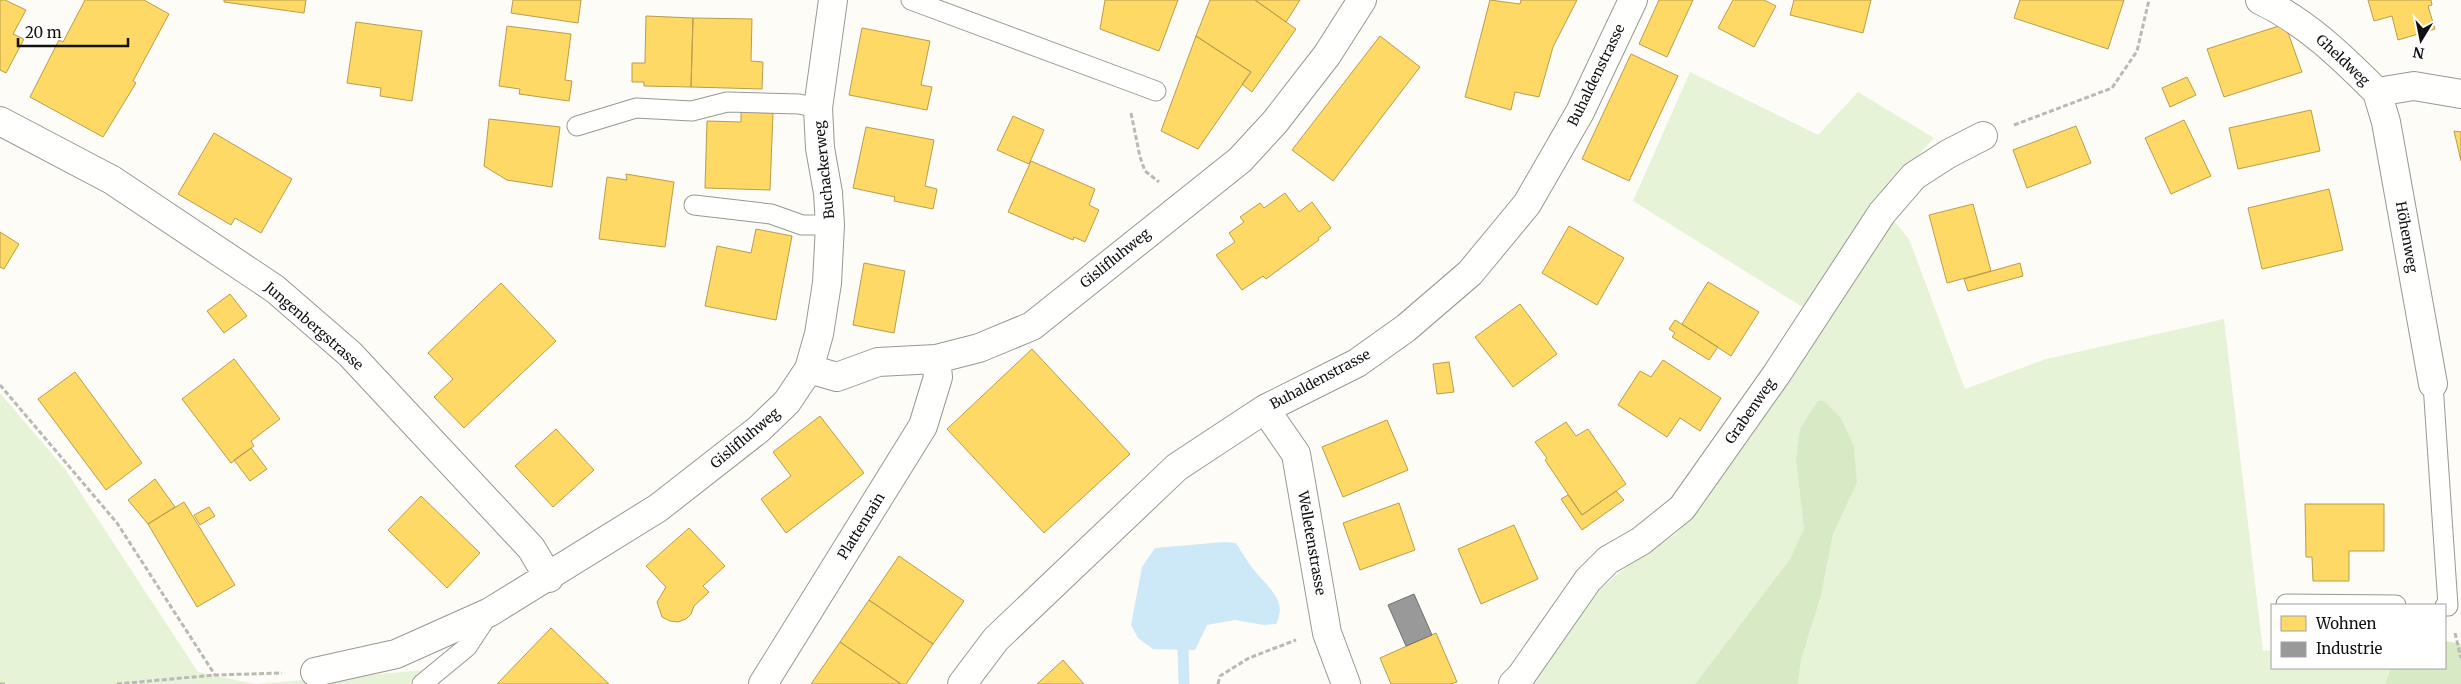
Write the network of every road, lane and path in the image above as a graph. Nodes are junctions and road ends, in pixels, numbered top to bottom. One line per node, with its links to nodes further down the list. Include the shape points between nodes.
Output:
1 (833, 0): 11 (street, Buchackerweg)
2 (911, 0): 7 (lane)
3 (1362, 0): 18 (street, Gislifluhweg, via 1327,55 1276,122 1240,160 1032,326 979,348)
4 (1633, 0): 22 (street, Buhaldenstrasse, via 1580,112 1527,204 1470,273 1406,328 1358,363)
5 (2149, 0): 14 (path, via 2136,51 2112,88)
6 (2260, 0): 9 (street, Gheldweg, via 2305,26)
7 (1127, 79): 8 (lane); 15 (path, via 1123,90 1130,106 1145,172)
8 (1156, 91)
9 (2377, 92): 10 (street, Gheldweg, via 2414,86); 21 (street, Höhenweg, via 2386,122)
10 (2461, 94)
11 (818, 108): 13 (lane, via 799,104 727,102 692,111 636,108); 17 (street, Buchackerweg)
12 (0, 120): 23 (street, Jungenbergstrasse, via 112,180 275,289 350,354 531,548)
13 (577, 126)
14 (1983, 136): 37 (street, Grabenweg, via 1914,176 1882,213 1776,375 1682,508 1641,541 1608,560 1588,580 1521,676)
15 (1163, 185)
16 (694, 205): 17 (lane, via 771,214 802,225)
17 (830, 225): 19 (street, Buchackerweg, via 819,334)
18 (936, 360): 19 (street, Gislifluhweg, via 878,362 837,377); 34 (street, Plattenrain, via 938,377 923,426)
19 (809, 369): 23 (street, Gislifluhweg, via 787,402 759,429 658,508)
20 (0, 384): 28 (path, via 117,523)
21 (2433, 384): 24 (lane)
22 (1265, 409): 26 (street, Welletenstrasse, via 1296,454); 29 (street, Buhaldenstrasse, via 1177,467 996,639)
23 (549, 578): 25 (street, Gislifluhweg)
24 (2446, 606)
25 (490, 612): 27 (street, Gislifluhweg, via 396,654); 33 (lane, via 468,648)
26 (1327, 634): 35 (path, via 1295,640 1249,658 1220,676); 36 (street, Welletenstrasse)
27 (315, 672): 28 (path)
28 (215, 675): 32 (path)
29 (973, 680)
30 (0, 684): 31 (path)
31 (7, 684)
32 (117, 684)
33 (422, 684)
34 (763, 684)
35 (1218, 684)
36 (1346, 684)
37 (1512, 684)

